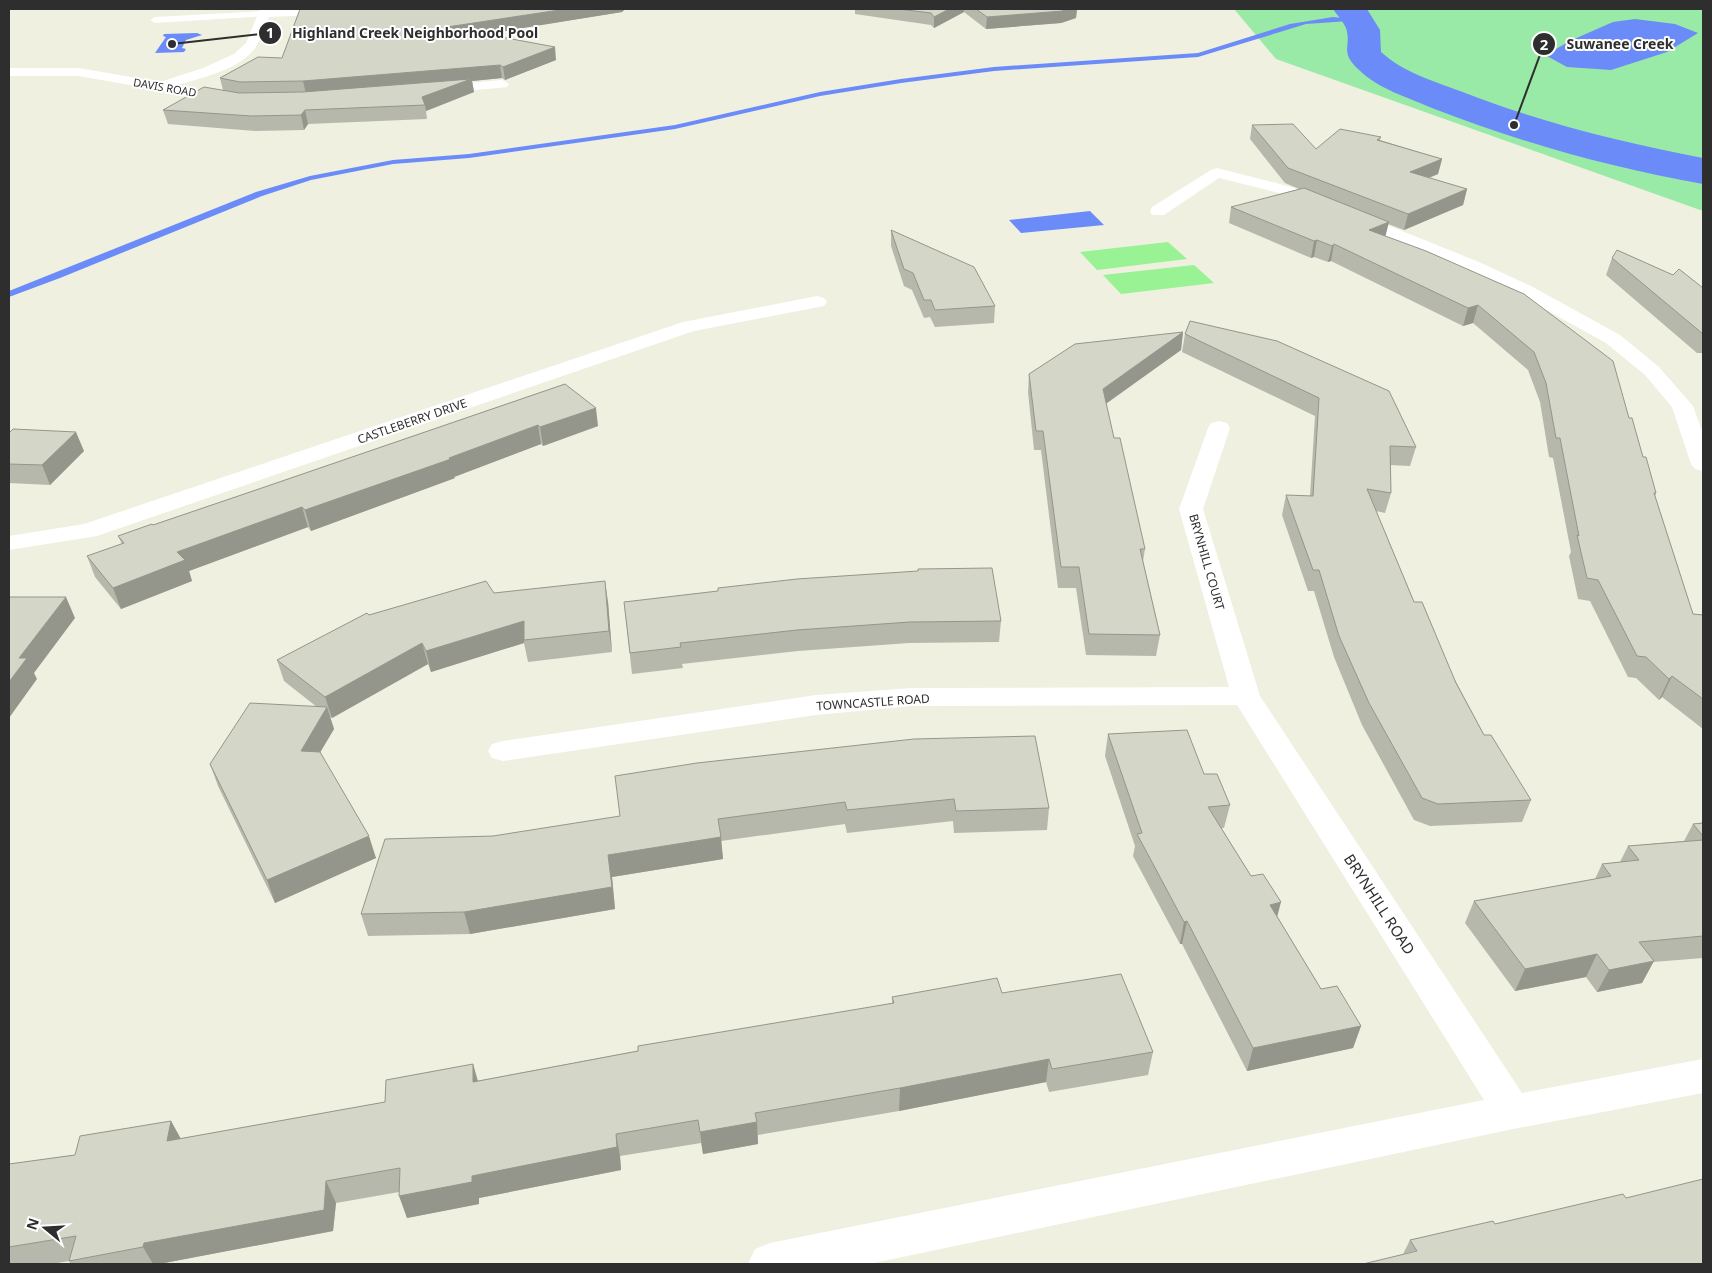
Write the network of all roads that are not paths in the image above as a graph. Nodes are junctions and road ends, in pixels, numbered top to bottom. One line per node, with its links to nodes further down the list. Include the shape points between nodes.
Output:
1 (363, 9): 2 (street)
2 (265, 11): 3 (lane); 6 (street, via 247,50 228,62)
3 (155, 20)
4 (9, 72): 6 (street, DAVIS ROAD, via 79,72)
5 (502, 84): 7 (street)
6 (161, 87): 8 (street, DAVIS ROAD)
7 (424, 91)
8 (243, 101)
9 (1158, 211): 12 (street, via 1217,173 1288,191 1473,266 1613,339 1652,371 1682,406)
10 (817, 302): 13 (street, CASTLEBERRY DRIVE, via 690,326 88,531)
11 (1219, 428): 14 (street, BRYNHILL COURT, via 1191,509)
12 (1703, 464)
13 (9, 543)
14 (1246, 696): 15 (street, TOWNCASTLE ROAD, via 912,697 816,705); 17 (street, BRYNHILL ROAD)
15 (503, 751)
16 (1703, 1076): 17 (street)
17 (1513, 1112): 18 (street)
18 (770, 1264)

